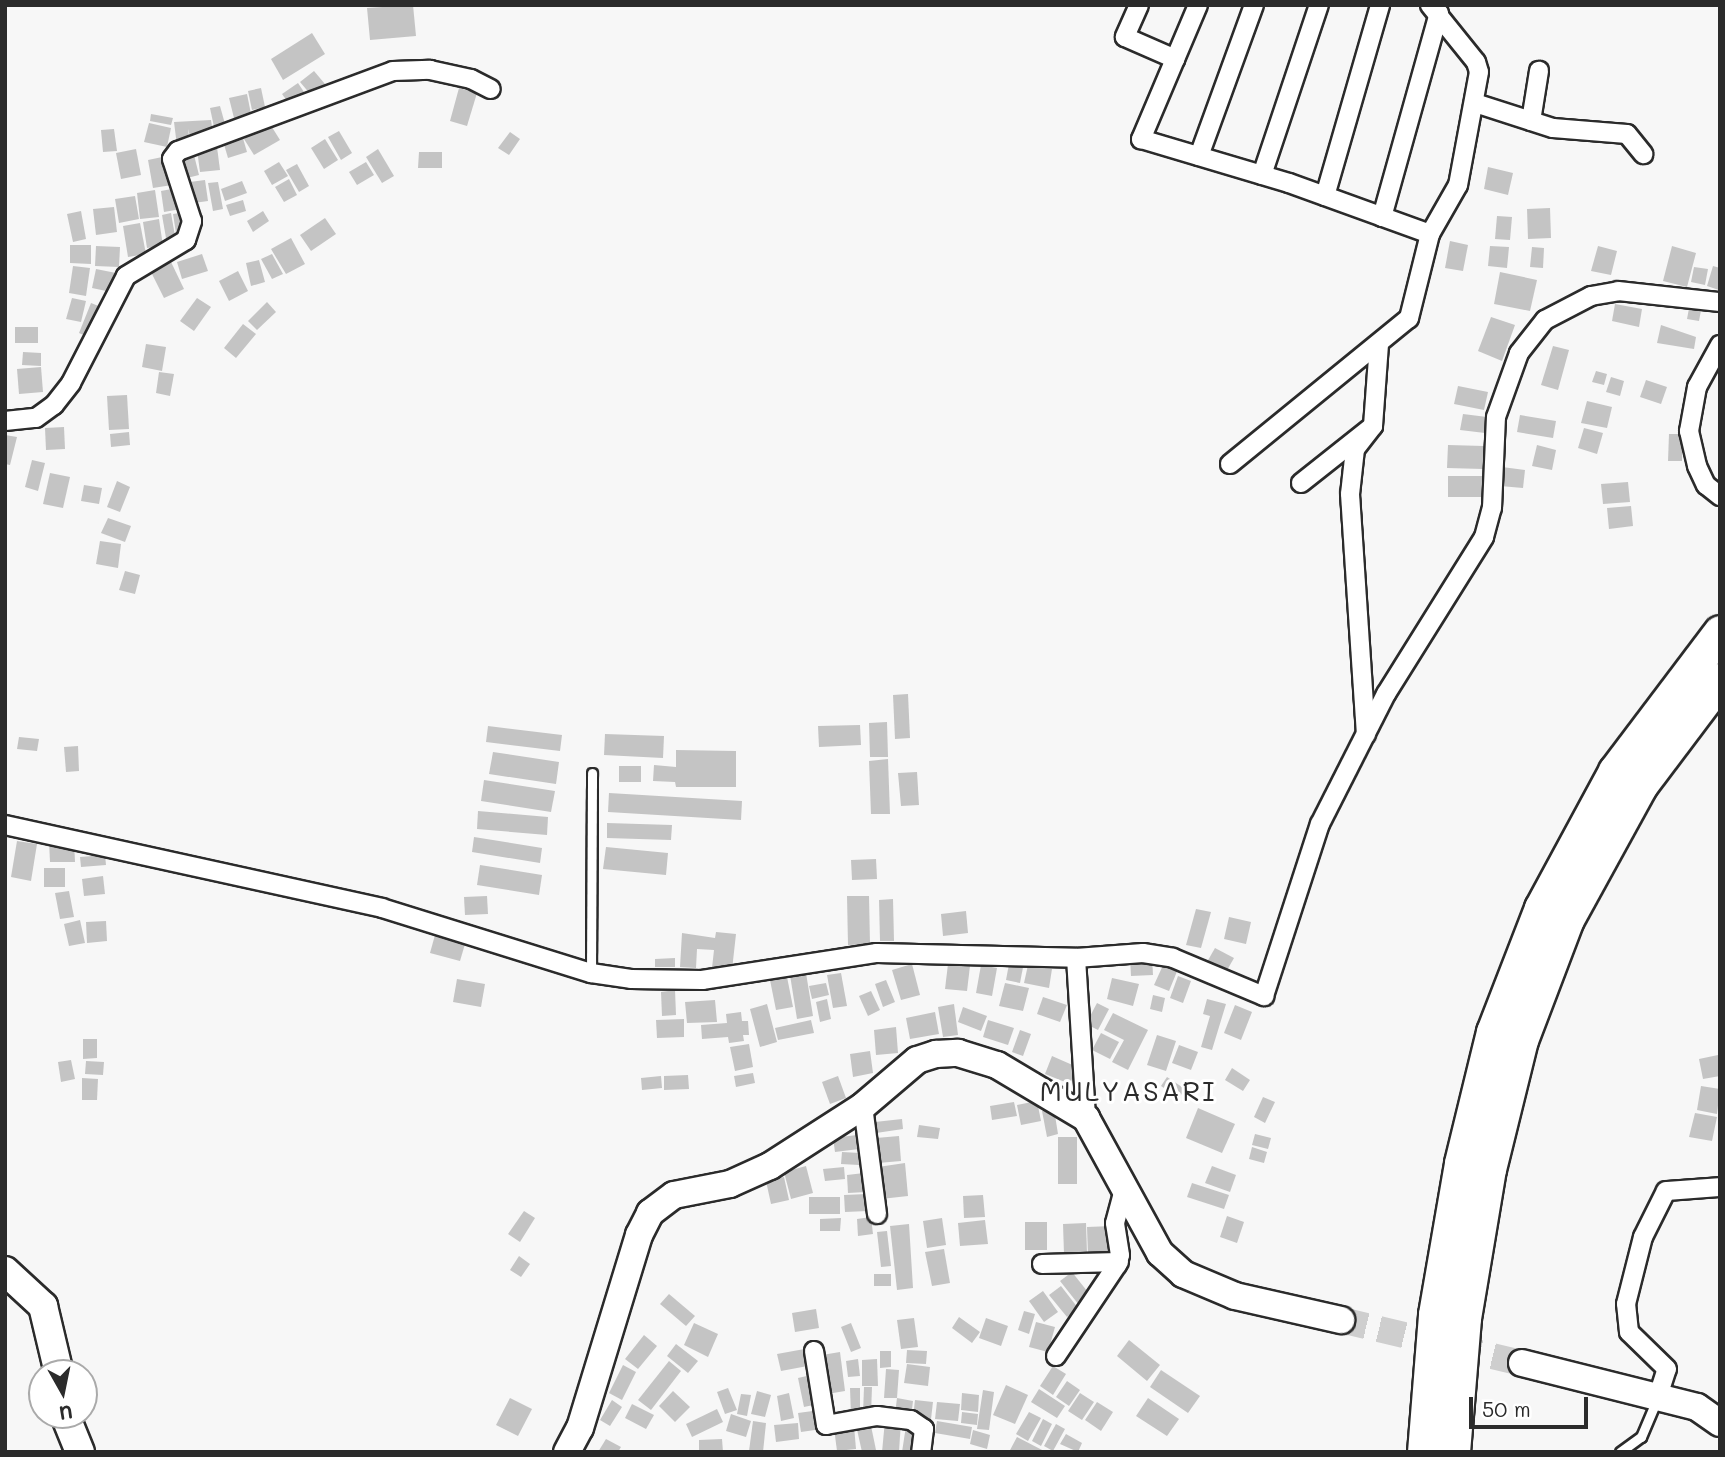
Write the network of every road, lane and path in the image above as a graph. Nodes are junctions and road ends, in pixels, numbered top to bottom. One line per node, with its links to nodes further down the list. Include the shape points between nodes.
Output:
1 (1139, 5): 7 (street, via 1125,37)
2 (1198, 5): 7 (street)
3 (1254, 5): 13 (street)
4 (1319, 5): 14 (street)
5 (1380, 5): 15 (street)
6 (1434, 9): 10 (street, via 1476,62); 16 (street)
7 (1175, 59): 13 (street, via 1141,139)
8 (1539, 71): 11 (street)
9 (491, 89): 21 (street, via 471,79 430,70 393,71 178,150 172,159 192,220 187,240 127,276 71,383 54,405 36,418)
10 (1475, 103): 11 (street); 17 (street, via 1458,186)
11 (1531, 121): 12 (street, via 1553,128 1628,134)
12 (1643, 154)
13 (1199, 156): 14 (street)
14 (1262, 175): 15 (street)
15 (1325, 196): 16 (street)
16 (1382, 217): 17 (street)
17 (1430, 234): 19 (street, via 1409,318)
18 (1720, 302): 28 (street, via 1681,294 1605,293 1573,303 1545,320 1531,336 1506,378 1496,417 1492,508 1484,537)
19 (1379, 345): 22 (street); 23 (street)
20 (1720, 345): 25 (street, via 1696,387 1689,431 1706,485)
21 (5, 421)
22 (1373, 426): 24 (street); 28 (street, via 1355,449 1350,494)
23 (1230, 464)
24 (1301, 483)
25 (1720, 496)
26 (1720, 632): 52 (highway, via 1615,771 1541,908 1493,1032 1461,1163 1435,1314)
27 (1720, 680): 53 (highway, via 1640,786 1567,919 1521,1040 1489,1169 1464,1318)
28 (1366, 734): 31 (street, via 1320,824 1264,996 1173,958 1128,953)
29 (592, 773): 32 (lane)
30 (5, 825): 32 (street, via 382,908)
31 (1076, 958): 32 (street, via 877,953 693,981); 34 (street)
32 (591, 973)
33 (863, 1106): 34 (main road, via 917,1059 958,1053 998,1065); 37 (street); 50 (main road, via 747,1178 674,1195 650,1213 639,1235 580,1428)
34 (1086, 1118): 36 (main road)
35 (1720, 1187): 46 (street, via 1666,1191 1643,1237 1626,1304 1629,1332 1667,1369)
36 (1124, 1189): 38 (street, via 1114,1227); 41 (main road, via 1160,1253 1184,1274 1235,1296)
37 (877, 1214)
38 (1119, 1262): 39 (street); 43 (street)
39 (1042, 1264)
40 (5, 1271): 44 (main road, via 43,1306)
41 (1341, 1320)
42 (814, 1351): 51 (street, via 826,1424 877,1416 911,1420 924,1429)
43 (1056, 1356)
44 (56, 1359)
45 (1522, 1363): 46 (main road)
46 (1658, 1396): 47 (main road, via 1697,1407); 54 (lane, via 1641,1437)
47 (1720, 1423)
48 (71, 1429): 49 (main road)
49 (80, 1452)
50 (567, 1452)
51 (921, 1452)
52 (1424, 1452)
53 (1453, 1452)
54 (1620, 1452)

